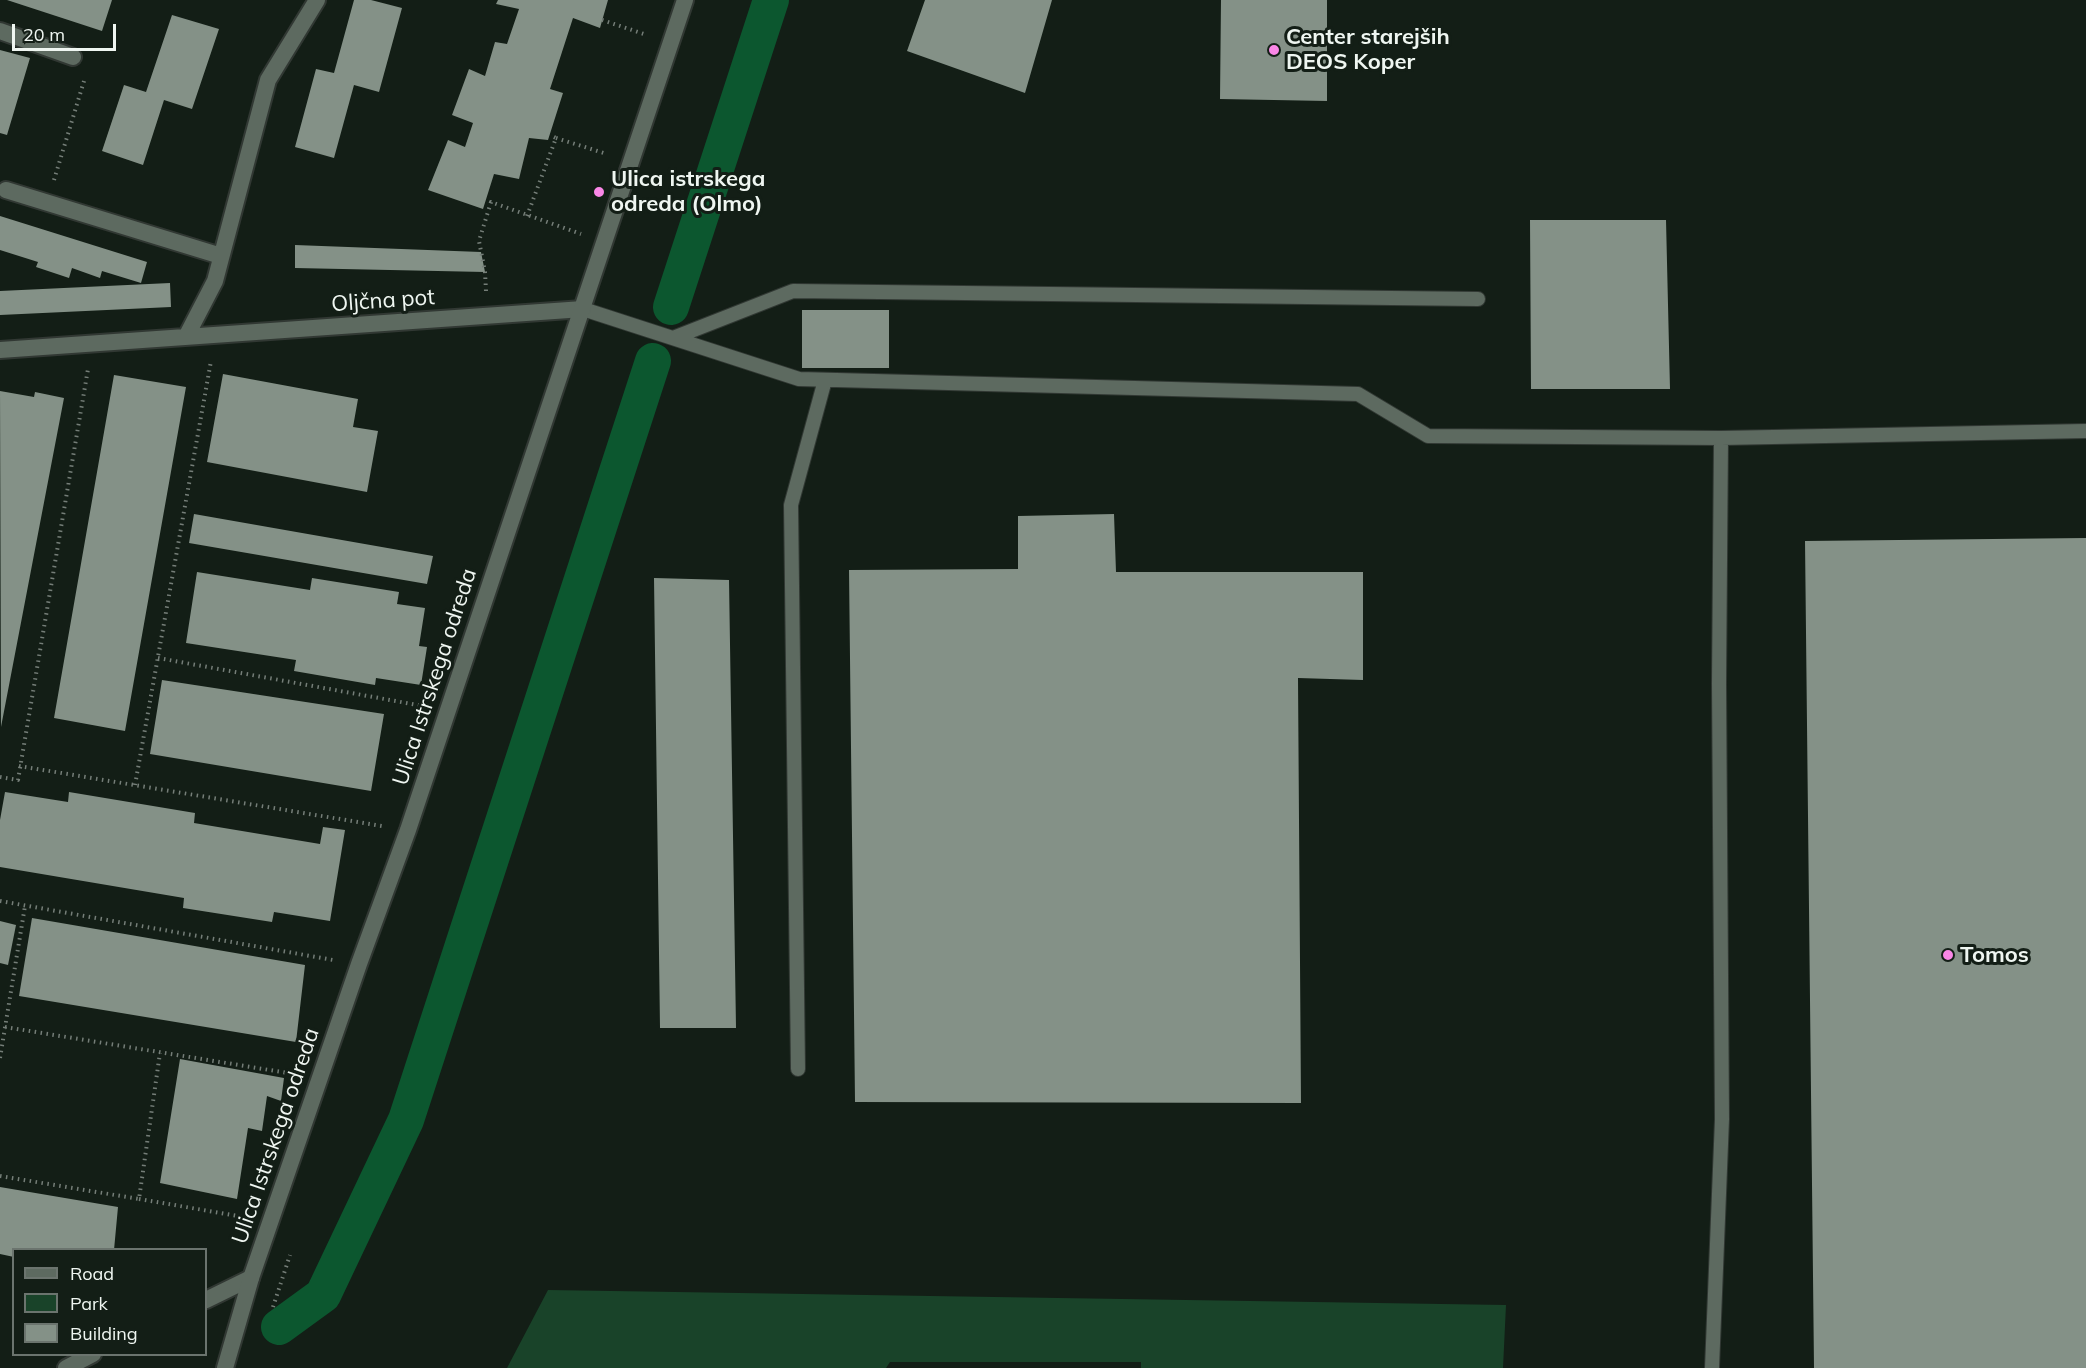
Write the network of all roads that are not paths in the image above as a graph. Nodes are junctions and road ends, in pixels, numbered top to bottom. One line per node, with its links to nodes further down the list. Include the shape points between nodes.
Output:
1 (685, 0): 8 (street, Ulica Istrskega odreda)
2 (317, 1): 6 (street, via 268,80)
3 (0, 31): 4 (street)
4 (73, 57)
5 (6, 190): 6 (street)
6 (221, 256): 9 (street, via 215,281)
7 (1478, 299): 10 (lane, via 793,291)
8 (583, 309): 9 (street, Oljčna pot); 10 (lane); 16 (street, Ulica Istrskega odreda, via 408,830)
9 (186, 337): 11 (street, Oljčna pot)
10 (674, 338): 12 (lane, via 799,379)
11 (0, 350)
12 (825, 380): 14 (lane, via 1358,394 1428,436); 15 (lane, via 791,506)
13 (2086, 431): 14 (lane)
14 (1721, 438): 21 (lane, via 1722,1119)
15 (798, 1069)
16 (251, 1278): 17 (street); 20 (street, Ulica Istrskega odreda)
17 (207, 1300)
18 (89, 1356): 19 (street)
19 (66, 1368)
20 (225, 1368)
21 (1712, 1368)

